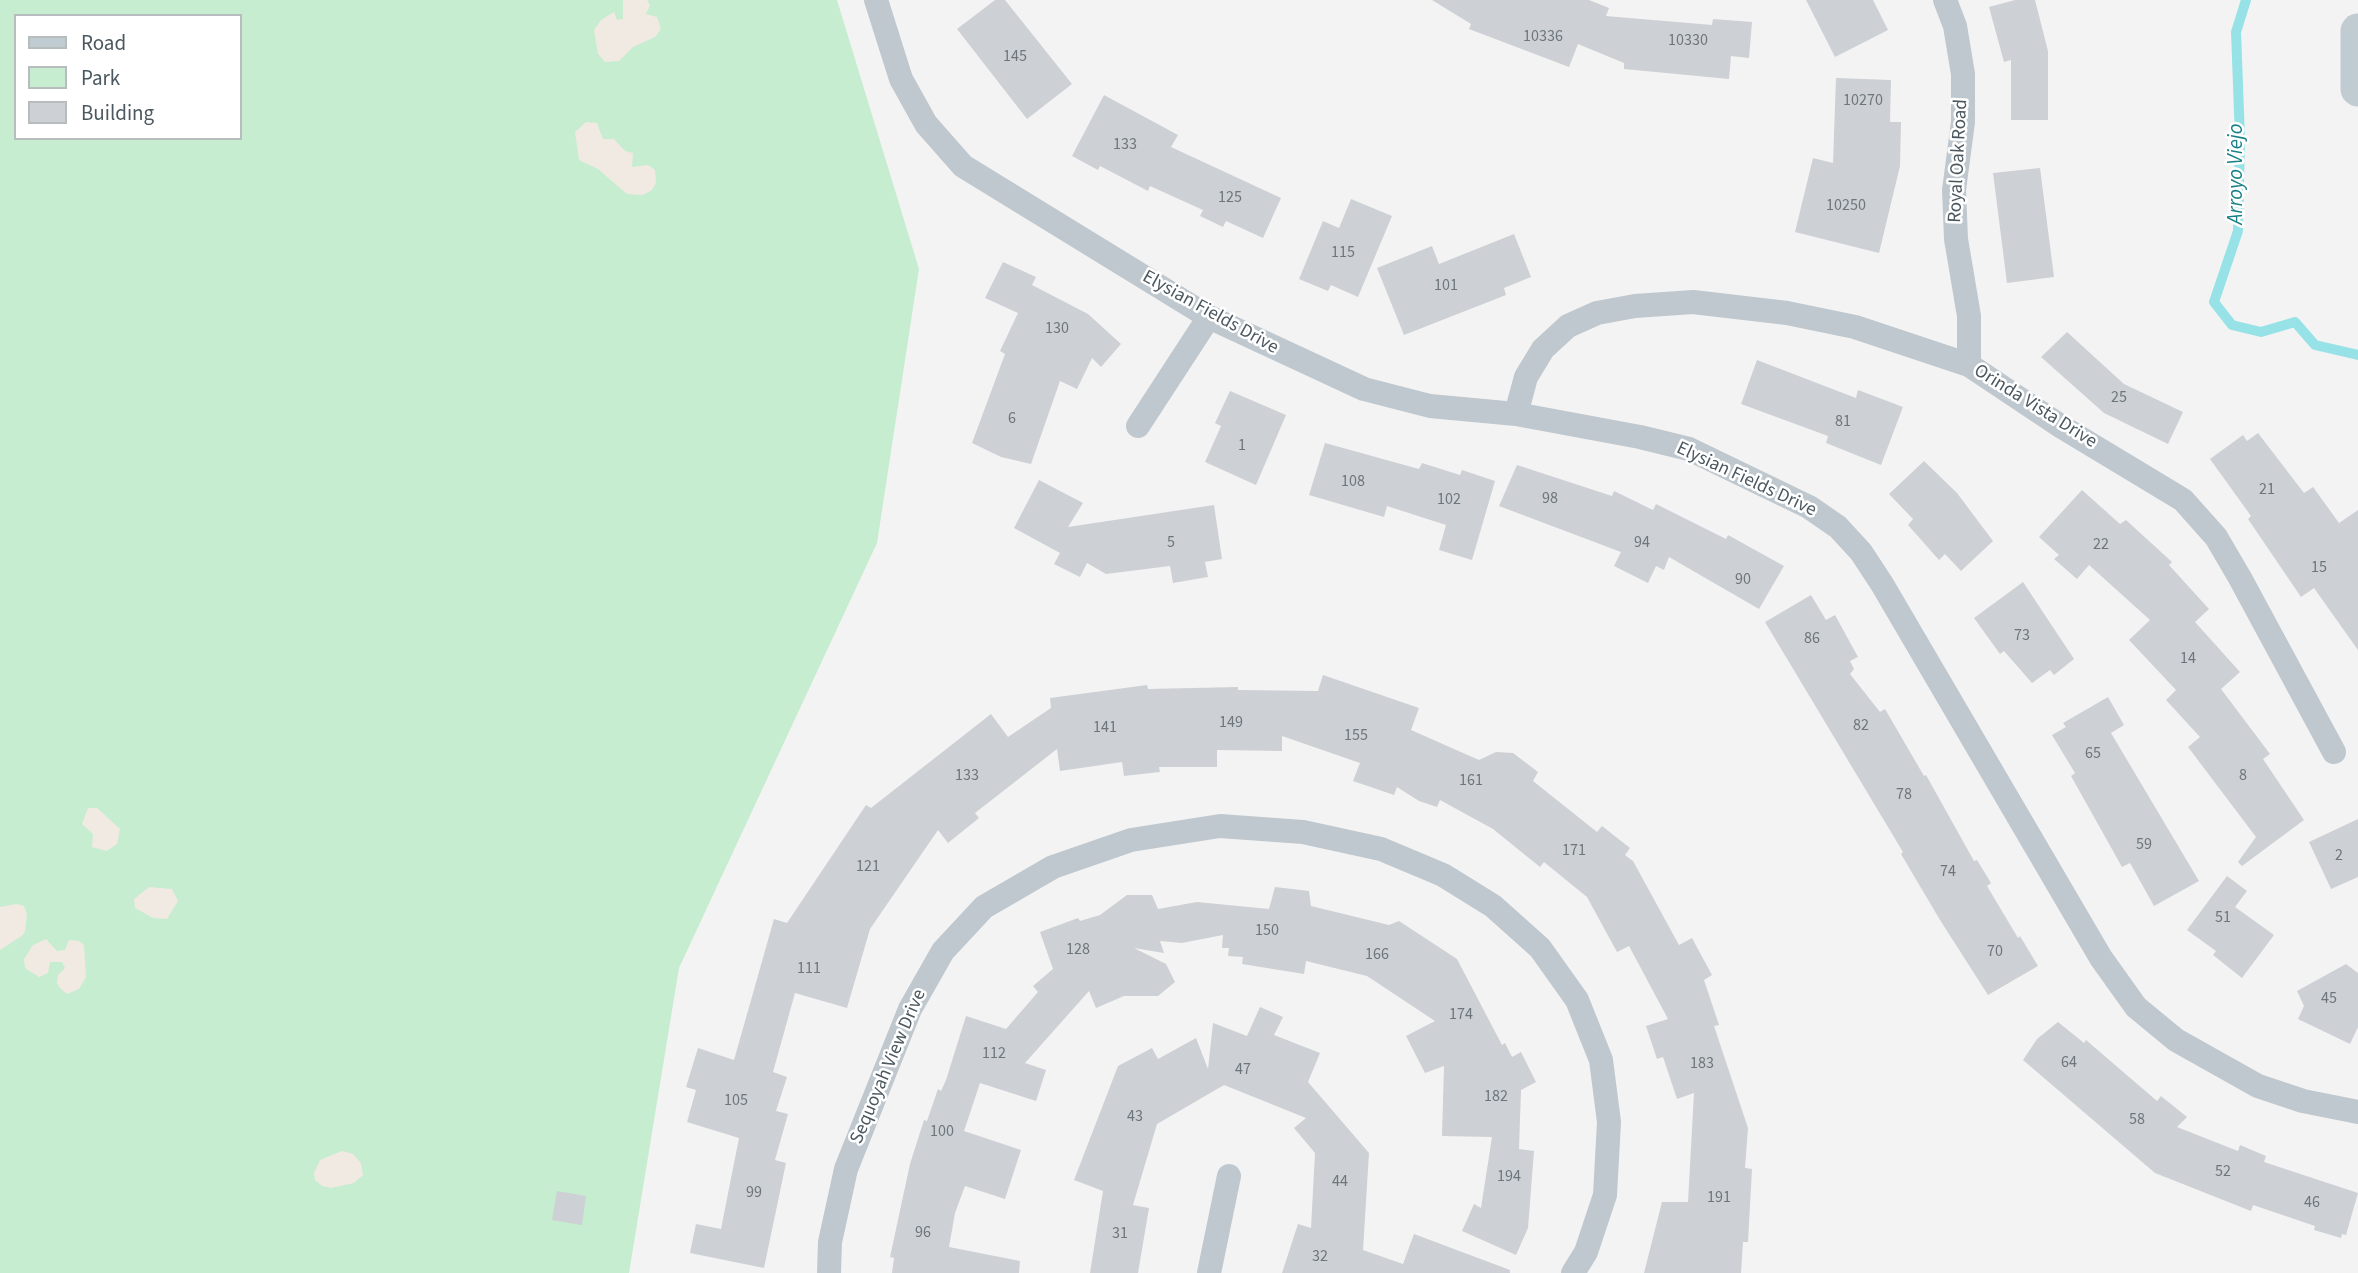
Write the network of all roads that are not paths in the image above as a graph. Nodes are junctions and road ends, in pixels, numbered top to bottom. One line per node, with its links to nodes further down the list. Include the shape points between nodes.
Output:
1 (876, 0): 5 (street, Elysian Fields Drive, via 901,79 926,124 963,166)
2 (1945, 0): 6 (street, Royal Oak Road, via 1955,26 1963,74 1963,122 1954,190 1956,239 1969,316)
3 (2358, 31): 4 (main road)
4 (2358, 89)
5 (1209, 317): 7 (street, Elysian Fields Drive, via 1364,389 1430,407); 8 (street)
6 (1969, 365): 7 (street, Orinda Vista Drive, via 1855,327 1787,313 1693,302 1635,306 1597,313 1568,326 1543,349 1526,377); 9 (street, Orinda Vista Drive, via 2183,500 2228,557)
7 (1516, 414): 10 (street, Elysian Fields Drive, via 1689,449 1809,507 1838,527 1882,584 2101,957 2136,1007 2176,1040 2258,1086)
8 (1138, 426)
9 (2334, 752)
10 (2358, 1112)
11 (1229, 1176): 13 (street)
12 (829, 1273): 14 (street, Sequoyah View Drive, via 830,1242 846,1169 910,1009 943,951 984,907 1053,867 1131,839 1220,827 1303,832 1381,849 1443,875 1483,900 1540,948 1577,1000 1601,1060 1609,1122 1605,1195 1586,1252)
13 (1209, 1273)
14 (1573, 1273)

